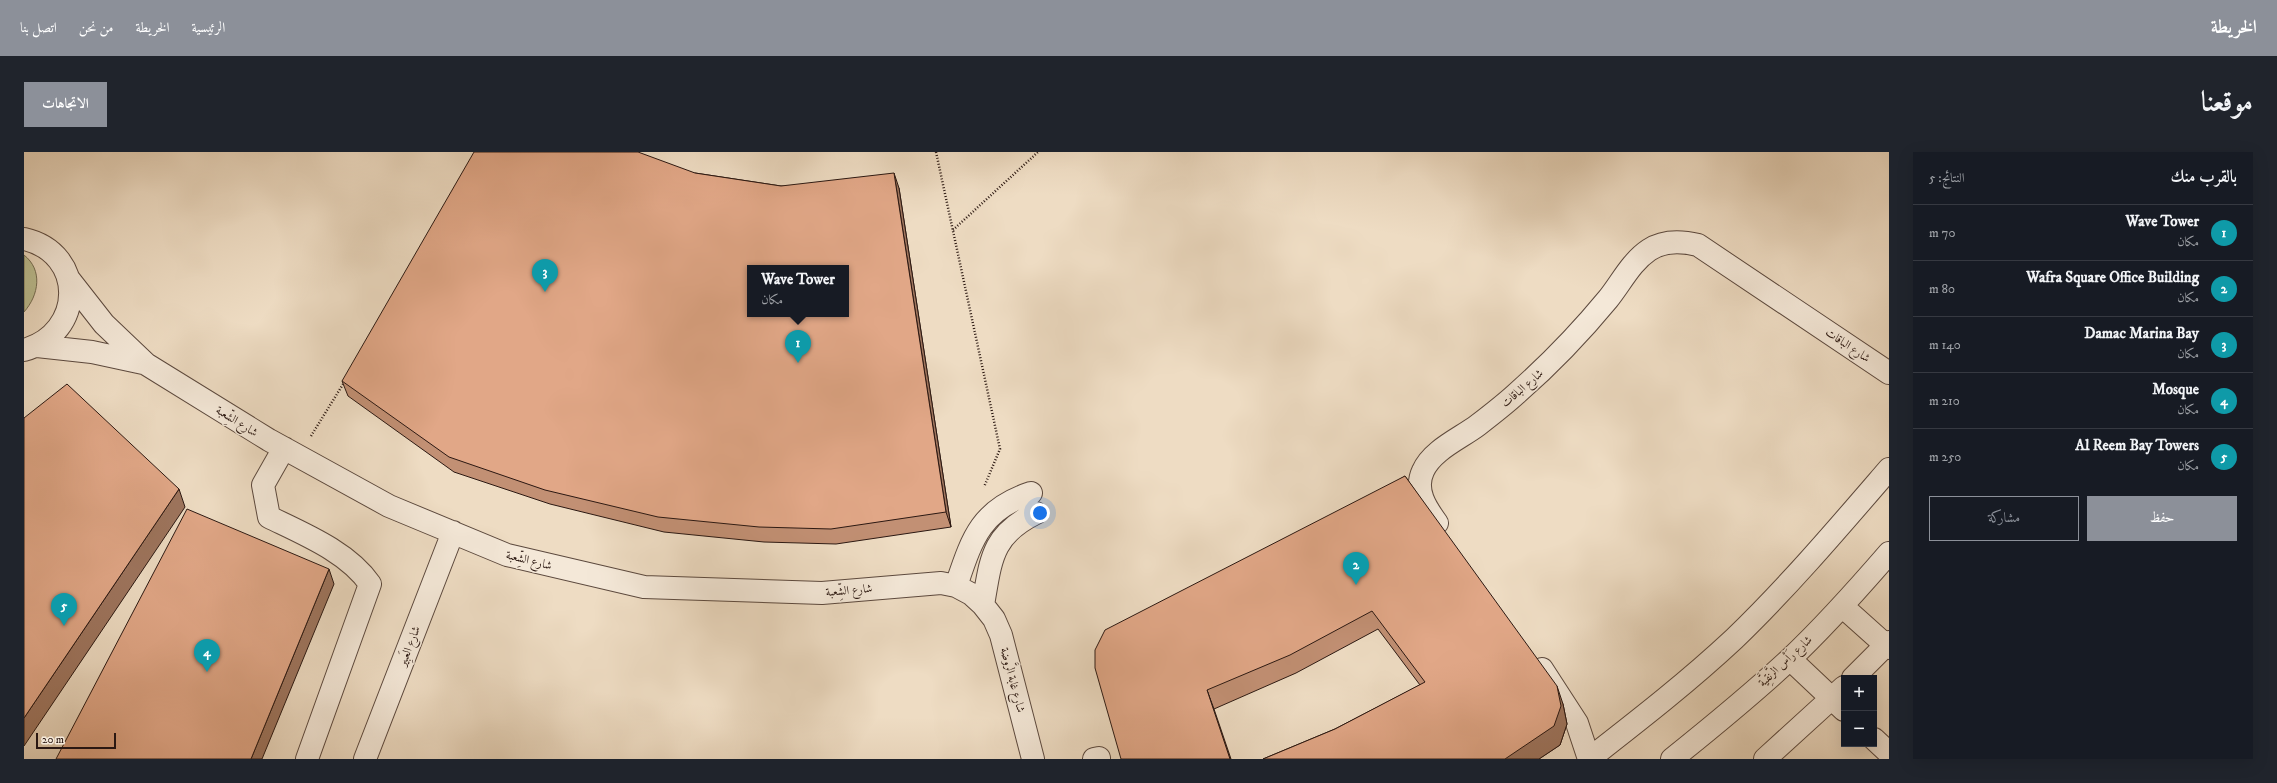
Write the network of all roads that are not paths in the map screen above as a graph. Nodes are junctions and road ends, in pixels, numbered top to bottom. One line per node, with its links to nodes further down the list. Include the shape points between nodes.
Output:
1 (24, 239): 2 (street, via 34,241 50,250 61,262)
2 (68, 278): 3 (street, via 68,310 61,325 51,337); 4 (street, شارع الشِّعبة, via 104,324)
3 (31, 348): 4 (street, شارع الشِّعبة, via 92,352)
4 (146, 364): 6 (street, شارع الشِّعبة)
5 (1889, 373): 9 (street, شارع الباقات, via 1698,244 1682,241 1664,243 1649,250 1636,261 1609,298 1548,365 1479,424 1430,459 1422,471 1419,485 1421,499)
6 (292, 453): 8 (street, شارع الشِّعبة, via 390,506); 21 (street, via 263,485 269,517 328,548 361,571 370,584)
7 (1889, 469): 24 (street, via 1824,543 1734,638 1686,683)
8 (453, 532): 11 (street, شارع الشِّعبة, via 507,555 644,587 822,593 921,584 941,583); 22 (street, شارع العَبِير)
9 (1447, 537)
10 (1889, 553): 13 (street, شارع رَأس الرَّنقِيَّة)
11 (956, 586): 12 (street, شارع غابة الرَّوضة); 12 (street, via 976,533 986,519 1004,505 1034,503 994,551)
12 (983, 605): 23 (street, شارع غابة الرَّوضة, via 994,619 1001,635)
13 (1842, 606): 14 (street); 16 (street, شارع رَأس الرَّنقِيَّة)
14 (1888, 645): 17 (street)
15 (1529, 652): 24 (street, via 1568,706)
16 (1790, 659): 18 (street); 25 (street, شارع رَأس الرَّنقِيَّة, via 1731,712)
17 (1856, 675)
18 (1840, 699): 26 (street)
19 (1877, 742): 20 (street)
20 (1889, 753)
21 (307, 759)
22 (365, 759)
23 (1033, 759)
24 (1589, 759)
25 (1672, 759)
26 (1765, 759)

